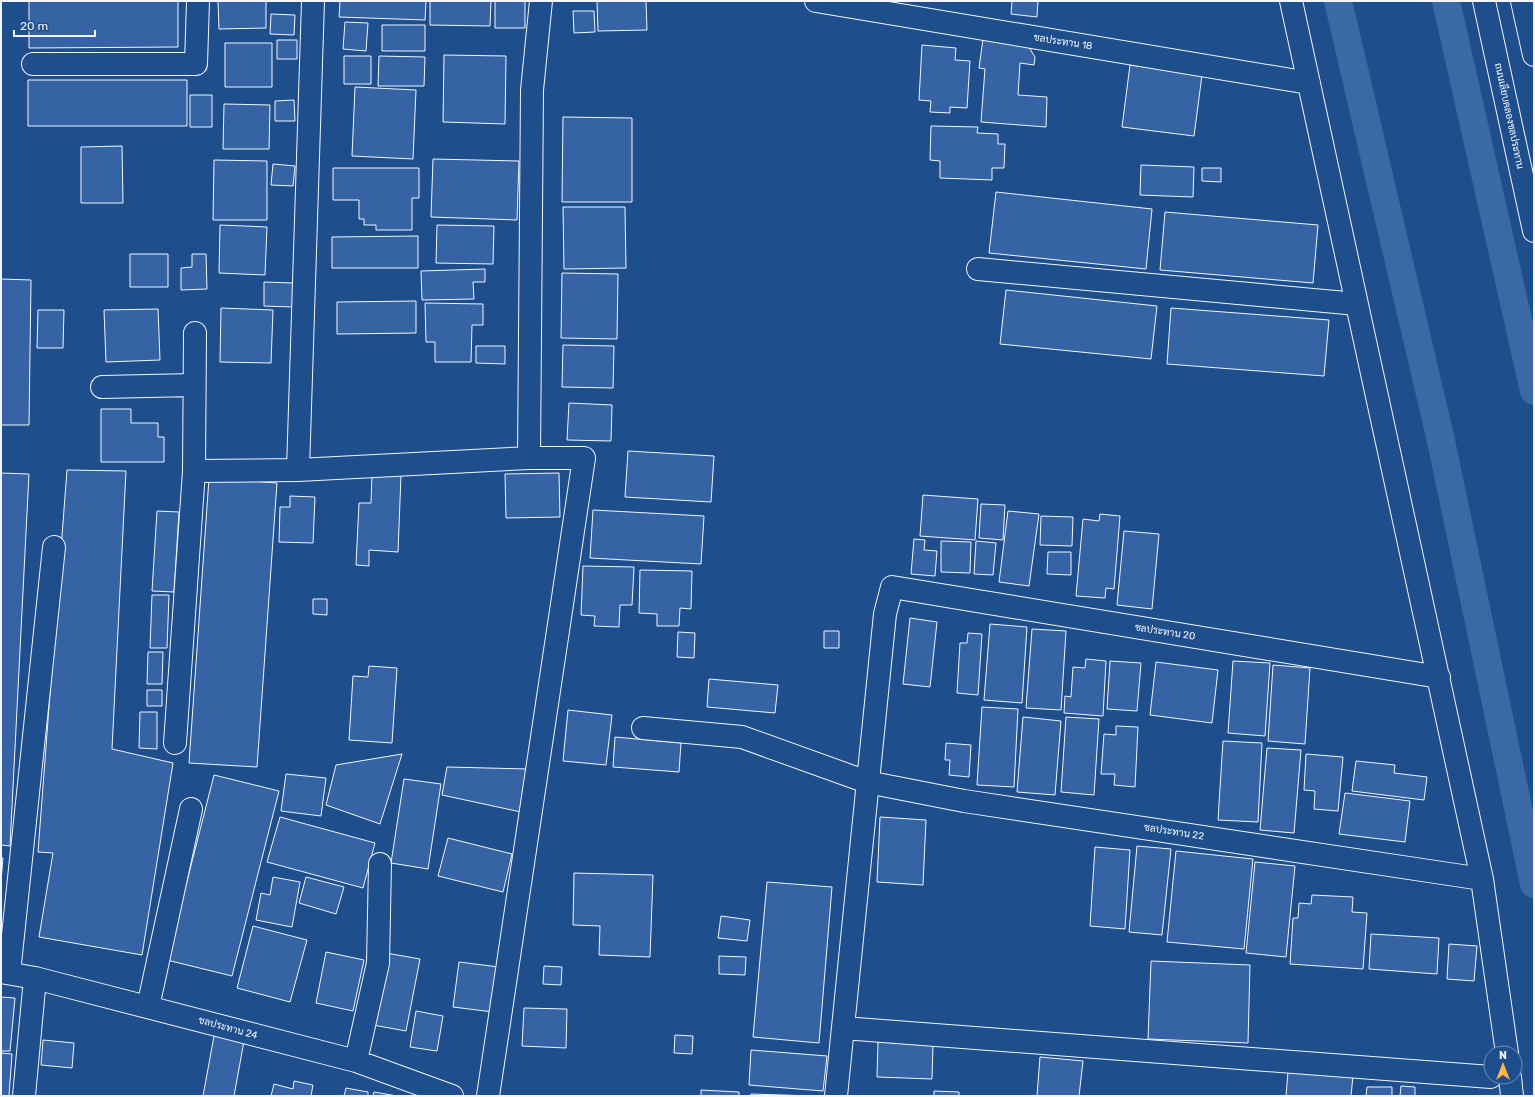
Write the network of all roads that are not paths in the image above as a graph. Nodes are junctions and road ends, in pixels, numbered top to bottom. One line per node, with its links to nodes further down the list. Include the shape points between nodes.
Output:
1 (198, 1): 9 (street, via 196,64)
2 (313, 1): 18 (street)
3 (541, 1): 17 (street, via 532,90)
4 (816, 1): 10 (street, ชลประทาน 18)
5 (1291, 1): 10 (street)
6 (1484, 1): 11 (street, ถนนเลียบคลองชลประทาน)
7 (1522, 1): 8 (street)
8 (1534, 55)
9 (33, 64)
10 (1309, 83): 13 (street)
11 (1534, 231)
12 (978, 269): 13 (street)
13 (1357, 304): 21 (street)
14 (195, 333): 15 (street)
15 (194, 385): 16 (street); 19 (street)
16 (102, 387)
17 (528, 458): 18 (street); 37 (street, via 584,458)
18 (298, 470): 19 (street)
19 (194, 471): 23 (street)
20 (54, 547): 28 (street)
21 (1439, 677): 24 (street, ชลประทาน 20, via 892,587 885,614); 27 (street)
22 (643, 728): 24 (street, ชลประทาน 22, via 742,737)
23 (175, 743)
24 (867, 782): 27 (street, ชลประทาน 22, via 964,801); 31 (street)
25 (191, 809): 30 (street)
26 (380, 864): 33 (street, via 378,963)
27 (1482, 879): 32 (street)
28 (5, 973): 29 (street, ชลประทาน 24)
29 (35, 978): 30 (street, ชลประทาน 24); 35 (street)
30 (148, 1007): 33 (street, ชลประทาน 24)
31 (843, 1028): 34 (street); 38 (street)
32 (1506, 1045)
33 (356, 1061): 36 (street, ชลประทาน 24)
34 (1483, 1079)
35 (24, 1096)
36 (452, 1096)
37 (488, 1096)
38 (836, 1096)

